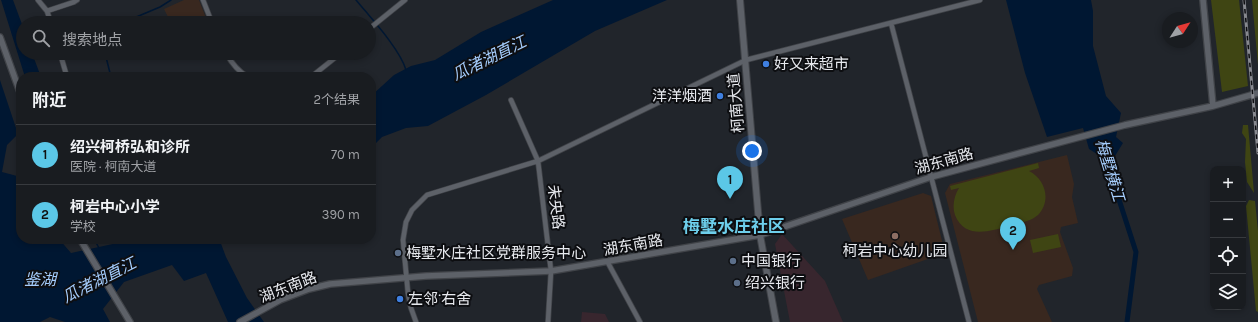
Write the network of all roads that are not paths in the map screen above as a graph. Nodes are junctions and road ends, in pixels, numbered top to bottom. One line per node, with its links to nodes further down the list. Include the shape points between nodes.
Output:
1 (38, 0): 8 (street)
2 (76, 0): 8 (street)
3 (204, 0): 10 (street)
4 (405, 0): 12 (street)
5 (740, 0): 17 (main road, 柯南大道)
6 (980, 0): 11 (street)
7 (1203, 0): 24 (street)
8 (47, 11): 9 (street)
9 (49, 16)
10 (210, 16)
11 (891, 23): 17 (street); 26 (street)
12 (376, 24)
13 (0, 37): 21 (street)
14 (62, 60): 18 (street)
15 (231, 60): 19 (street)
16 (332, 60): 20 (street)
17 (746, 60): 25 (street); 27 (main road, 柯南大道)
18 (66, 72)
19 (241, 72)
20 (317, 72)
21 (16, 82)
22 (1258, 93): 24 (street, 湖东南路)
23 (511, 100): 25 (street, 未央路)
24 (1212, 106): 26 (street, 湖东南路, via 1125,125)
25 (538, 161): 30 (street, 未央路); 31 (street, via 427,195 412,210 406,222 403,240)
26 (931, 177): 27 (street, 湖东南路); 38 (street)
27 (760, 235): 29 (street, 湖东南路); 37 (main road, 柯南大道)
28 (83, 244): 32 (street)
29 (607, 261): 30 (street, 湖东南路); 36 (street)
30 (551, 271): 31 (street, 湖东南路); 35 (street, 未央路)
31 (407, 278): 33 (street, 湖东南路, via 330,284 309,289 280,300); 34 (street, via 411,308)
32 (130, 322)
33 (240, 322)
34 (416, 322)
35 (548, 322)
36 (640, 322)
37 (776, 322)
38 (969, 322)

